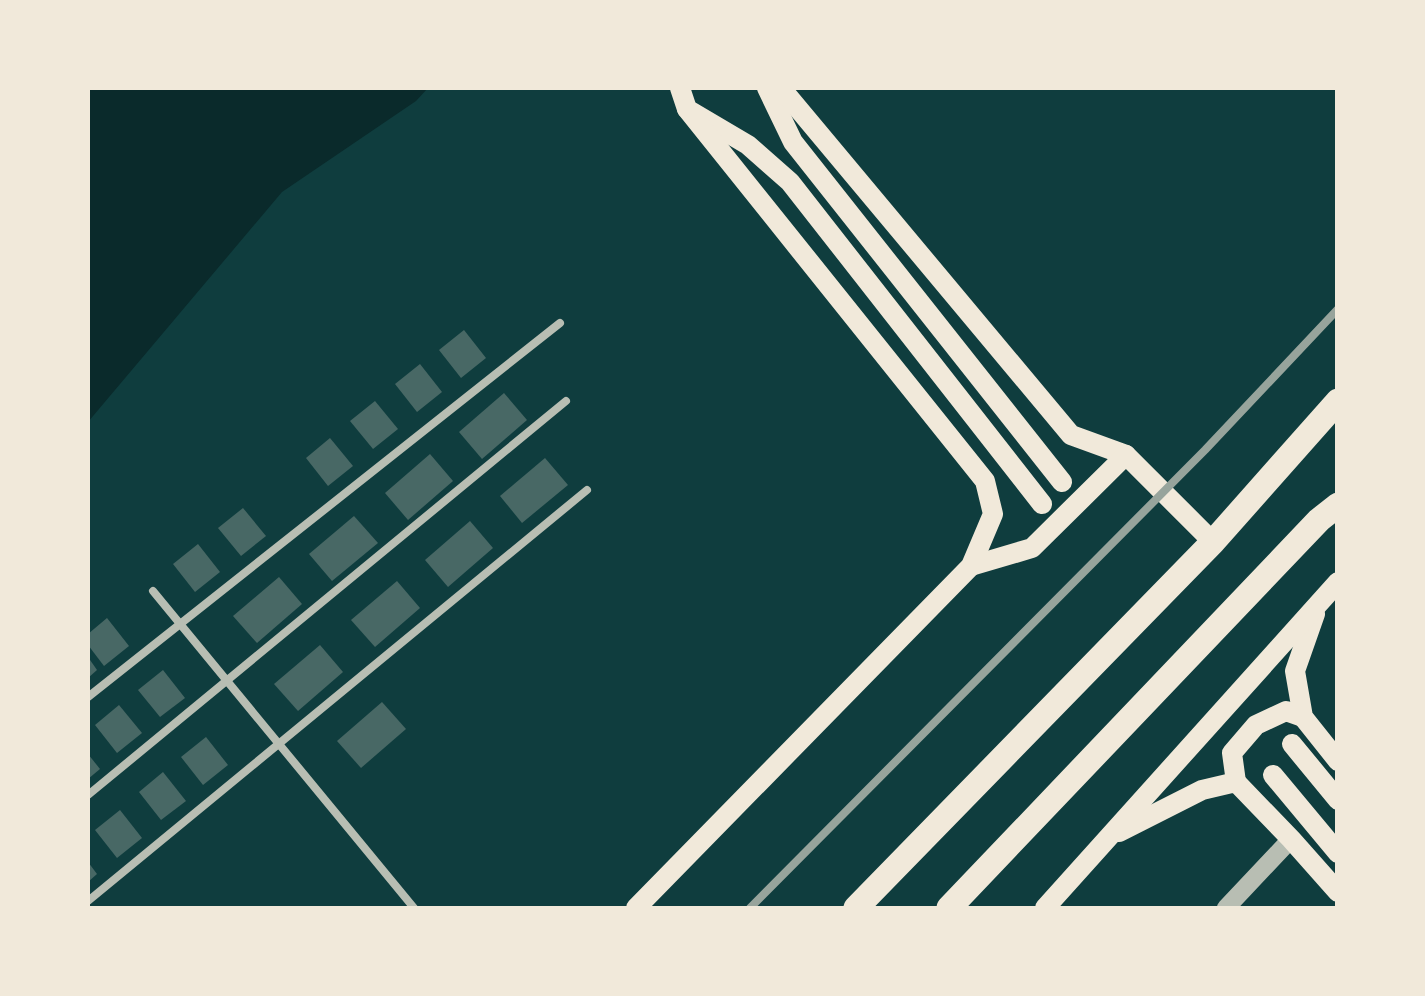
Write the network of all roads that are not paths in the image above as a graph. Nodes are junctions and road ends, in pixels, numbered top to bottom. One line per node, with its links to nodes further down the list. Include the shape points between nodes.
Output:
1 (680, 88): 4 (main road)
2 (767, 88): 9 (main road, via 792,142)
3 (781, 88): 8 (main road, via 1071,435)
4 (688, 110): 11 (main road, via 748,145 790,182); 14 (main road, via 985,481 993,514)
5 (560, 323): 18 (lane)
6 (566, 401): 19 (lane)
7 (1338, 401): 13 (highway)
8 (1126, 455): 13 (main road); 14 (main road, via 1032,548)
9 (1062, 482)
10 (587, 490): 22 (lane)
11 (1042, 504)
12 (1338, 505): 37 (highway)
13 (1213, 542): 36 (highway)
14 (971, 566): 35 (main road)
15 (1338, 582): 17 (main road)
16 (153, 592): 18 (lane)
17 (1318, 604): 21 (main road, via 1296,671); 29 (main road)
18 (180, 624): 19 (lane); 20 (lane)
19 (226, 681): 22 (lane); 27 (lane)
20 (88, 697)
21 (1303, 717): 24 (main road); 26 (main road, via 1286,711 1256,725 1232,754)
22 (278, 744): 33 (lane); 34 (lane)
23 (1292, 744): 28 (main road)
24 (1338, 761)
25 (1273, 775): 31 (main road)
26 (1236, 782): 29 (main road, via 1202,790); 30 (main road)
27 (88, 795)
28 (1338, 800)
29 (1108, 837): 38 (main road)
30 (1291, 839): 32 (main road); 39 (street)
31 (1338, 853)
32 (1338, 892)
33 (88, 901)
34 (414, 908)
35 (636, 908)
36 (856, 908)
37 (949, 908)
38 (1045, 908)
39 (1226, 908)

